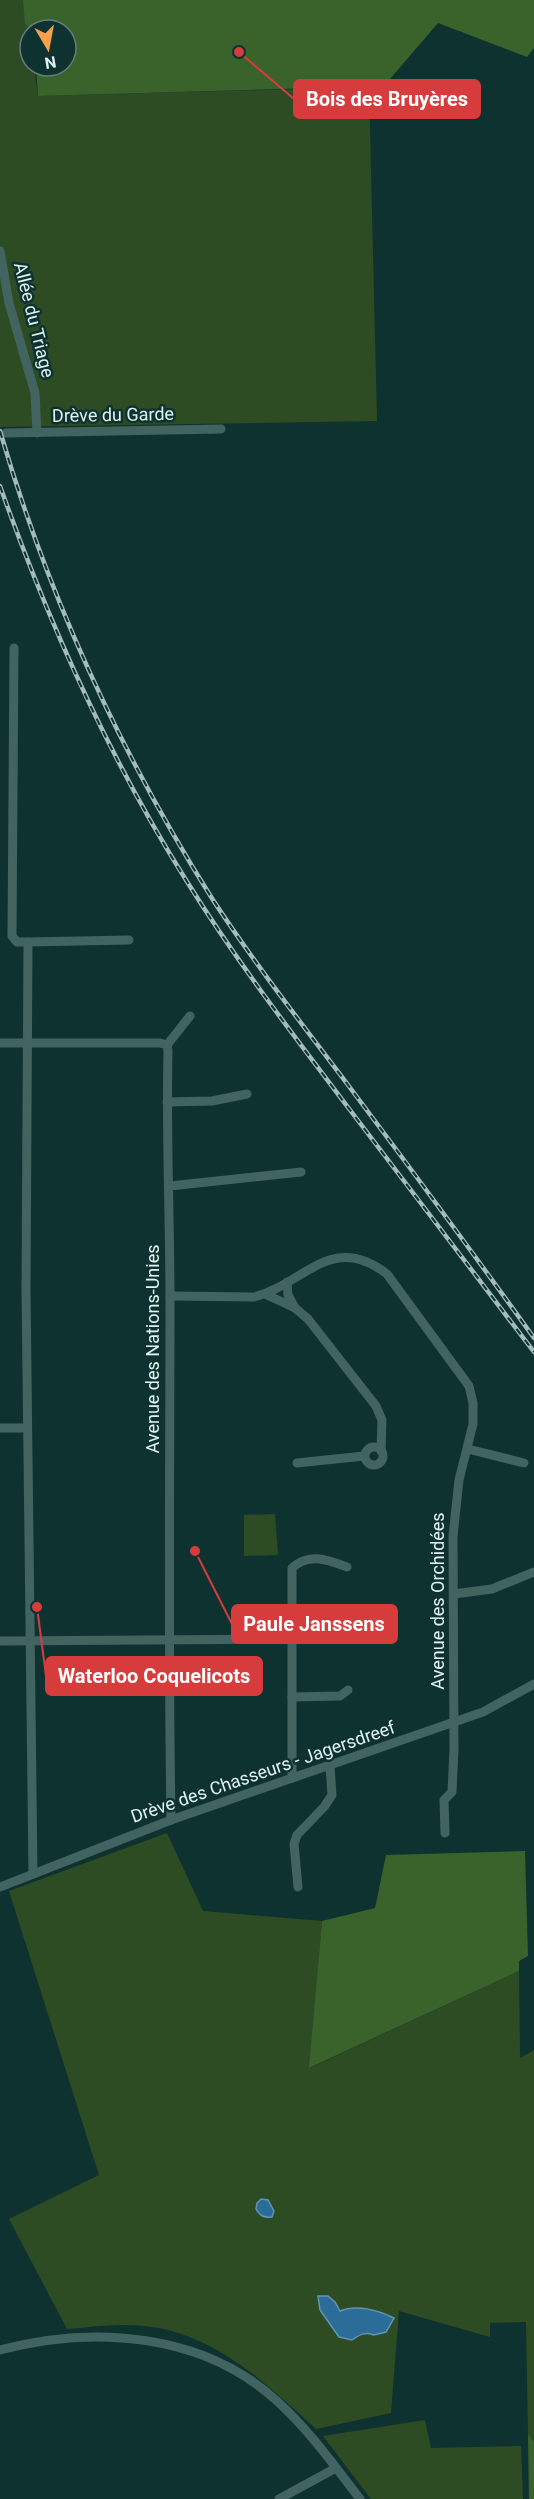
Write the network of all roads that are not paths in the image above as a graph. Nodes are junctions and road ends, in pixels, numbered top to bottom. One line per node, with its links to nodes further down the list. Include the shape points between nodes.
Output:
1 (0, 251): 4 (street, Allée du Triage, via 9,303 35,393)
2 (221, 429): 4 (street, Drève du Garde)
3 (6, 433): 4 (street, Drève du Garde)
4 (37, 433)
5 (15, 648): 7 (street, via 12,936 17,942)
6 (129, 940): 7 (street)
7 (28, 942): 10 (street)
8 (190, 1016): 11 (street)
9 (0, 1043): 10 (street)
10 (28, 1043): 11 (street); 21 (street)
11 (167, 1045): 13 (street, Avenue des Nations-Unies)
12 (247, 1094): 13 (street, via 212,1101)
13 (167, 1102): 15 (street, Avenue des Nations-Unies)
14 (301, 1173): 15 (street)
15 (170, 1186): 18 (street, Avenue des Nations-Unies)
16 (286, 1282): 17 (street, Avenue des Orchidées); 19 (street); 22 (street, Avenue des Orchidées, via 333,1258 361,1260 387,1274 469,1386 473,1424)
17 (265, 1294): 18 (street, Avenue des Orchidées); 19 (street)
18 (170, 1296): 28 (street, Avenue des Nations-Unies)
19 (295, 1308): 23 (street, via 308,1319 376,1406 382,1420 381,1451 371,1448 364,1456)
20 (0, 1428): 21 (street)
21 (27, 1428): 31 (street)
22 (468, 1449): 24 (street); 27 (street, Avenue des Orchidées, via 455,1506)
23 (297, 1463)
24 (524, 1463)
25 (347, 1568): 29 (street, via 323,1558 311,1558 292,1568)
26 (534, 1572): 27 (street, via 492,1589)
27 (454, 1594): 35 (street, Avenue des Orchidées)
28 (168, 1639): 29 (street); 31 (street); 38 (street, Avenue des Nations-Unies)
29 (290, 1639): 34 (street)
30 (0, 1641): 31 (street)
31 (32, 1641): 40 (street)
32 (534, 1684): 35 (street, Drève des Chasseurs - Jagersdreef, via 483,1712)
33 (348, 1690): 34 (street, via 340,1696)
34 (292, 1698): 37 (street)
35 (454, 1721): 36 (street, Drève des Chasseurs - Jagersdreef); 39 (street, Avenue des Orchidées, via 452,1792 444,1800)
36 (330, 1766): 37 (street, Drève des Chasseurs - Jagersdreef); 42 (street, via 332,1795 297,1835 294,1844)
37 (292, 1778): 38 (street, Drève des Chasseurs - Jagersdreef)
38 (171, 1820): 40 (street, Drève des Chasseurs - Jagersdreef)
39 (445, 1833)
40 (33, 1874): 41 (street, Drève des Chasseurs - Jagersdreef)
41 (0, 1887)
42 (298, 1887)
43 (0, 2350): 44 (street, via 62,2339 117,2337 156,2341 201,2354 245,2376 276,2400)
44 (336, 2468): 45 (street); 46 (street)
45 (279, 2499)
46 (360, 2499)

